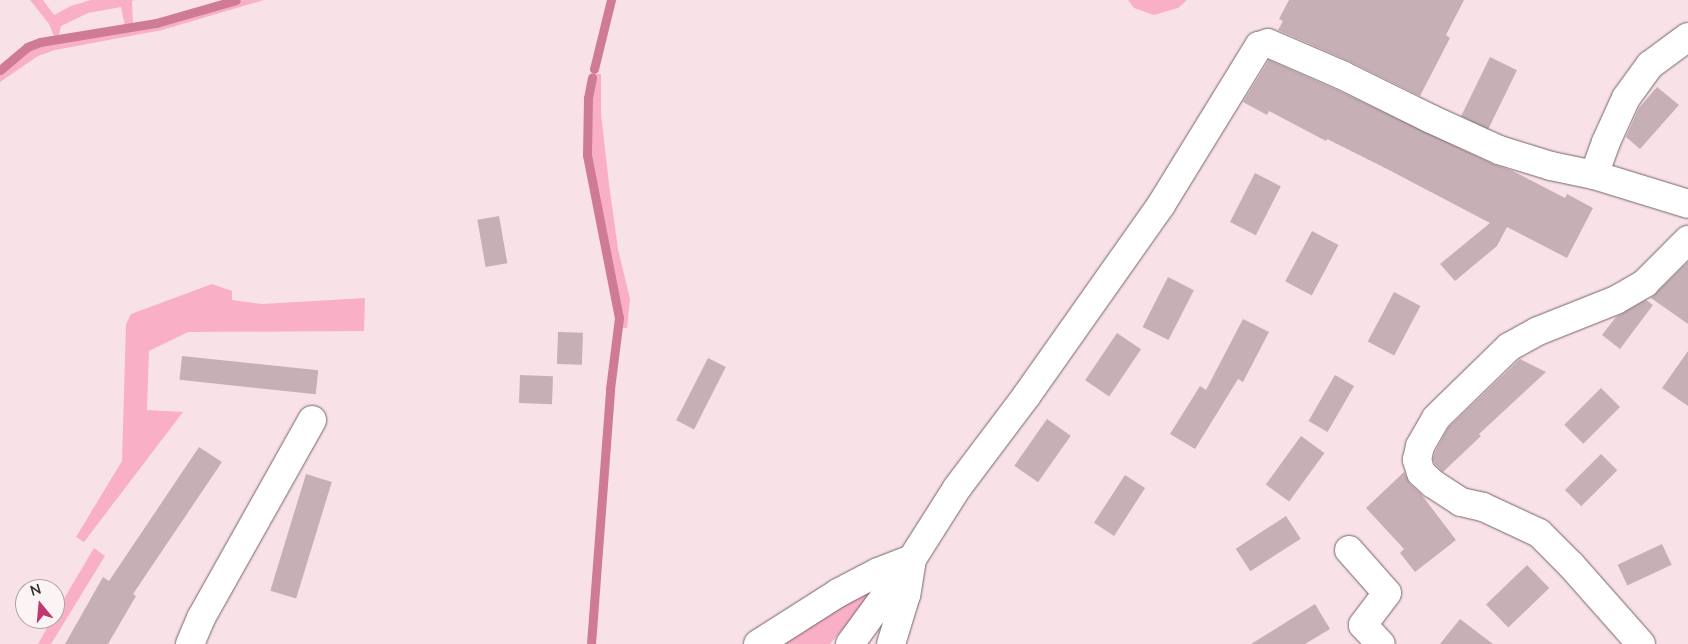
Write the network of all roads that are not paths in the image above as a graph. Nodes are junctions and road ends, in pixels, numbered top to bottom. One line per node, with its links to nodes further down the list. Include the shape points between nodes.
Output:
1 (1688, 37): 2 (street, via 1650,65 1626,98)
2 (1594, 175): 3 (street); 7 (street, via 1499,150 1268,42 1259,46 1161,205 1027,395 956,488)
3 (1688, 204)
4 (1688, 240): 13 (street, via 1645,283 1616,300 1538,331 1509,347 1436,418 1420,446 1417,460 1422,473 1433,484 1461,502 1483,507 1539,533)
5 (312, 420): 8 (street, via 201,618)
6 (1349, 550): 12 (street, via 1387,593 1363,624)
7 (912, 559): 9 (street, via 838,593); 10 (street); 11 (street, via 906,595)
8 (190, 644)
9 (758, 644)
10 (850, 644)
11 (891, 644)
12 (1381, 644)
13 (1641, 644)

